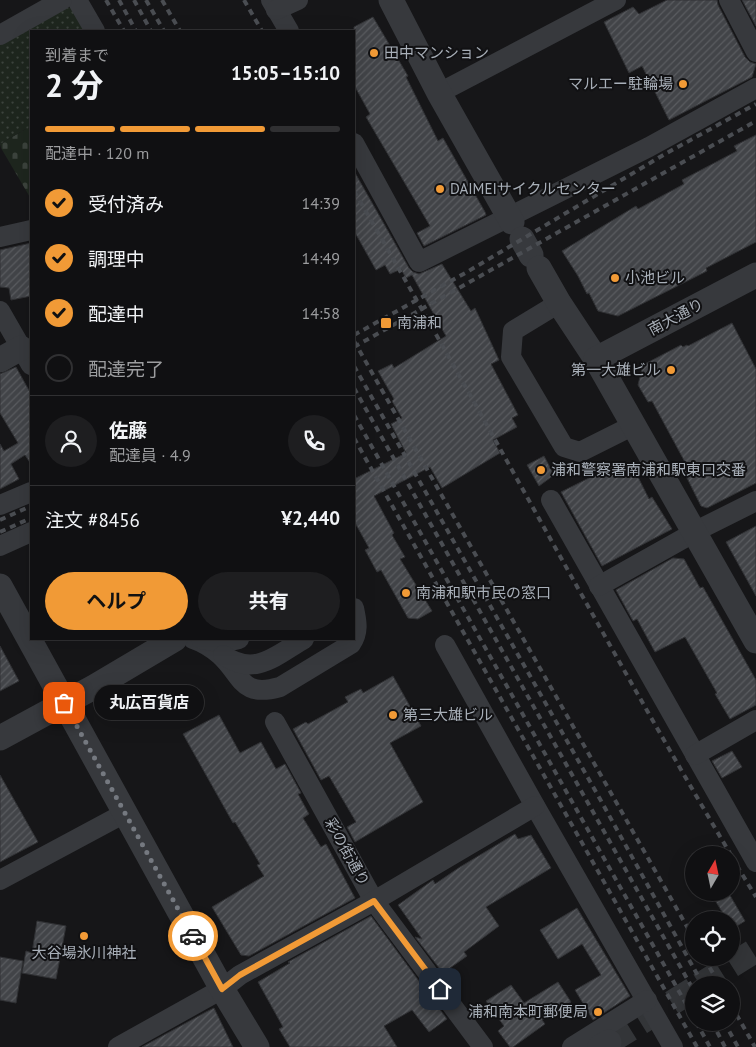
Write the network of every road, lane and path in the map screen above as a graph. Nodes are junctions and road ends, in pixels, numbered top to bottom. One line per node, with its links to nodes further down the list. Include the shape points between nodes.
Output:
1 (62, 0): 10 (street)
2 (77, 0): 8 (street)
3 (298, 0): 7 (street)
4 (391, 0): 13 (street)
5 (616, 0): 13 (street)
6 (730, 0): 11 (street)
7 (273, 5): 9 (street)
8 (94, 30)
9 (287, 30)
10 (0, 35)
11 (756, 52)
12 (756, 88): 17 (street, via 649,147)
13 (440, 93): 17 (street)
14 (355, 145): 17 (street, via 419,262)
15 (30, 230): 16 (street)
16 (0, 237)
17 (523, 240): 19 (street)
18 (756, 275): 22 (street, 南大通り)
19 (559, 303): 22 (street); 23 (street, via 513,331 511,357 564,447 580,452)
20 (0, 311): 21 (street)
21 (17, 358)
22 (596, 359): 23 (street)
23 (634, 425): 29 (street)
24 (30, 492): 27 (street)
25 (551, 500): 32 (street)
26 (756, 501): 29 (street)
27 (0, 505)
28 (30, 532): 30 (street)
29 (694, 533): 32 (street); 42 (street)
30 (0, 546)
31 (0, 586): 44 (street)
32 (599, 586): 48 (street)
33 (355, 612): 34 (street)
34 (355, 636)
35 (174, 640): 44 (street)
36 (196, 640): 41 (street, via 220,655 247,686 268,690 280,687)
37 (197, 640): 40 (street, via 233,662 250,666 276,656)
38 (203, 640): 39 (street)
39 (233, 640)
40 (302, 640)
41 (353, 640)
42 (756, 641)
43 (445, 645): 49 (street)
44 (64, 703): 47 (street); 50 (street)
45 (756, 720): 48 (street)
46 (275, 722): 53 (street, 彩の街通り)
47 (0, 738)
48 (695, 756): 51 (street)
49 (535, 806): 53 (street); 55 (street)
50 (125, 813): 52 (street); 54 (street)
51 (756, 862)
52 (0, 880)
53 (374, 901): 54 (street, via 240,975); 58 (street, 彩の街通り)
54 (222, 989): 56 (street); 57 (street)
55 (647, 1000): 59 (street); 60 (street)
56 (118, 1047)
57 (257, 1047)
58 (483, 1047)
59 (572, 1047)
60 (673, 1047)

